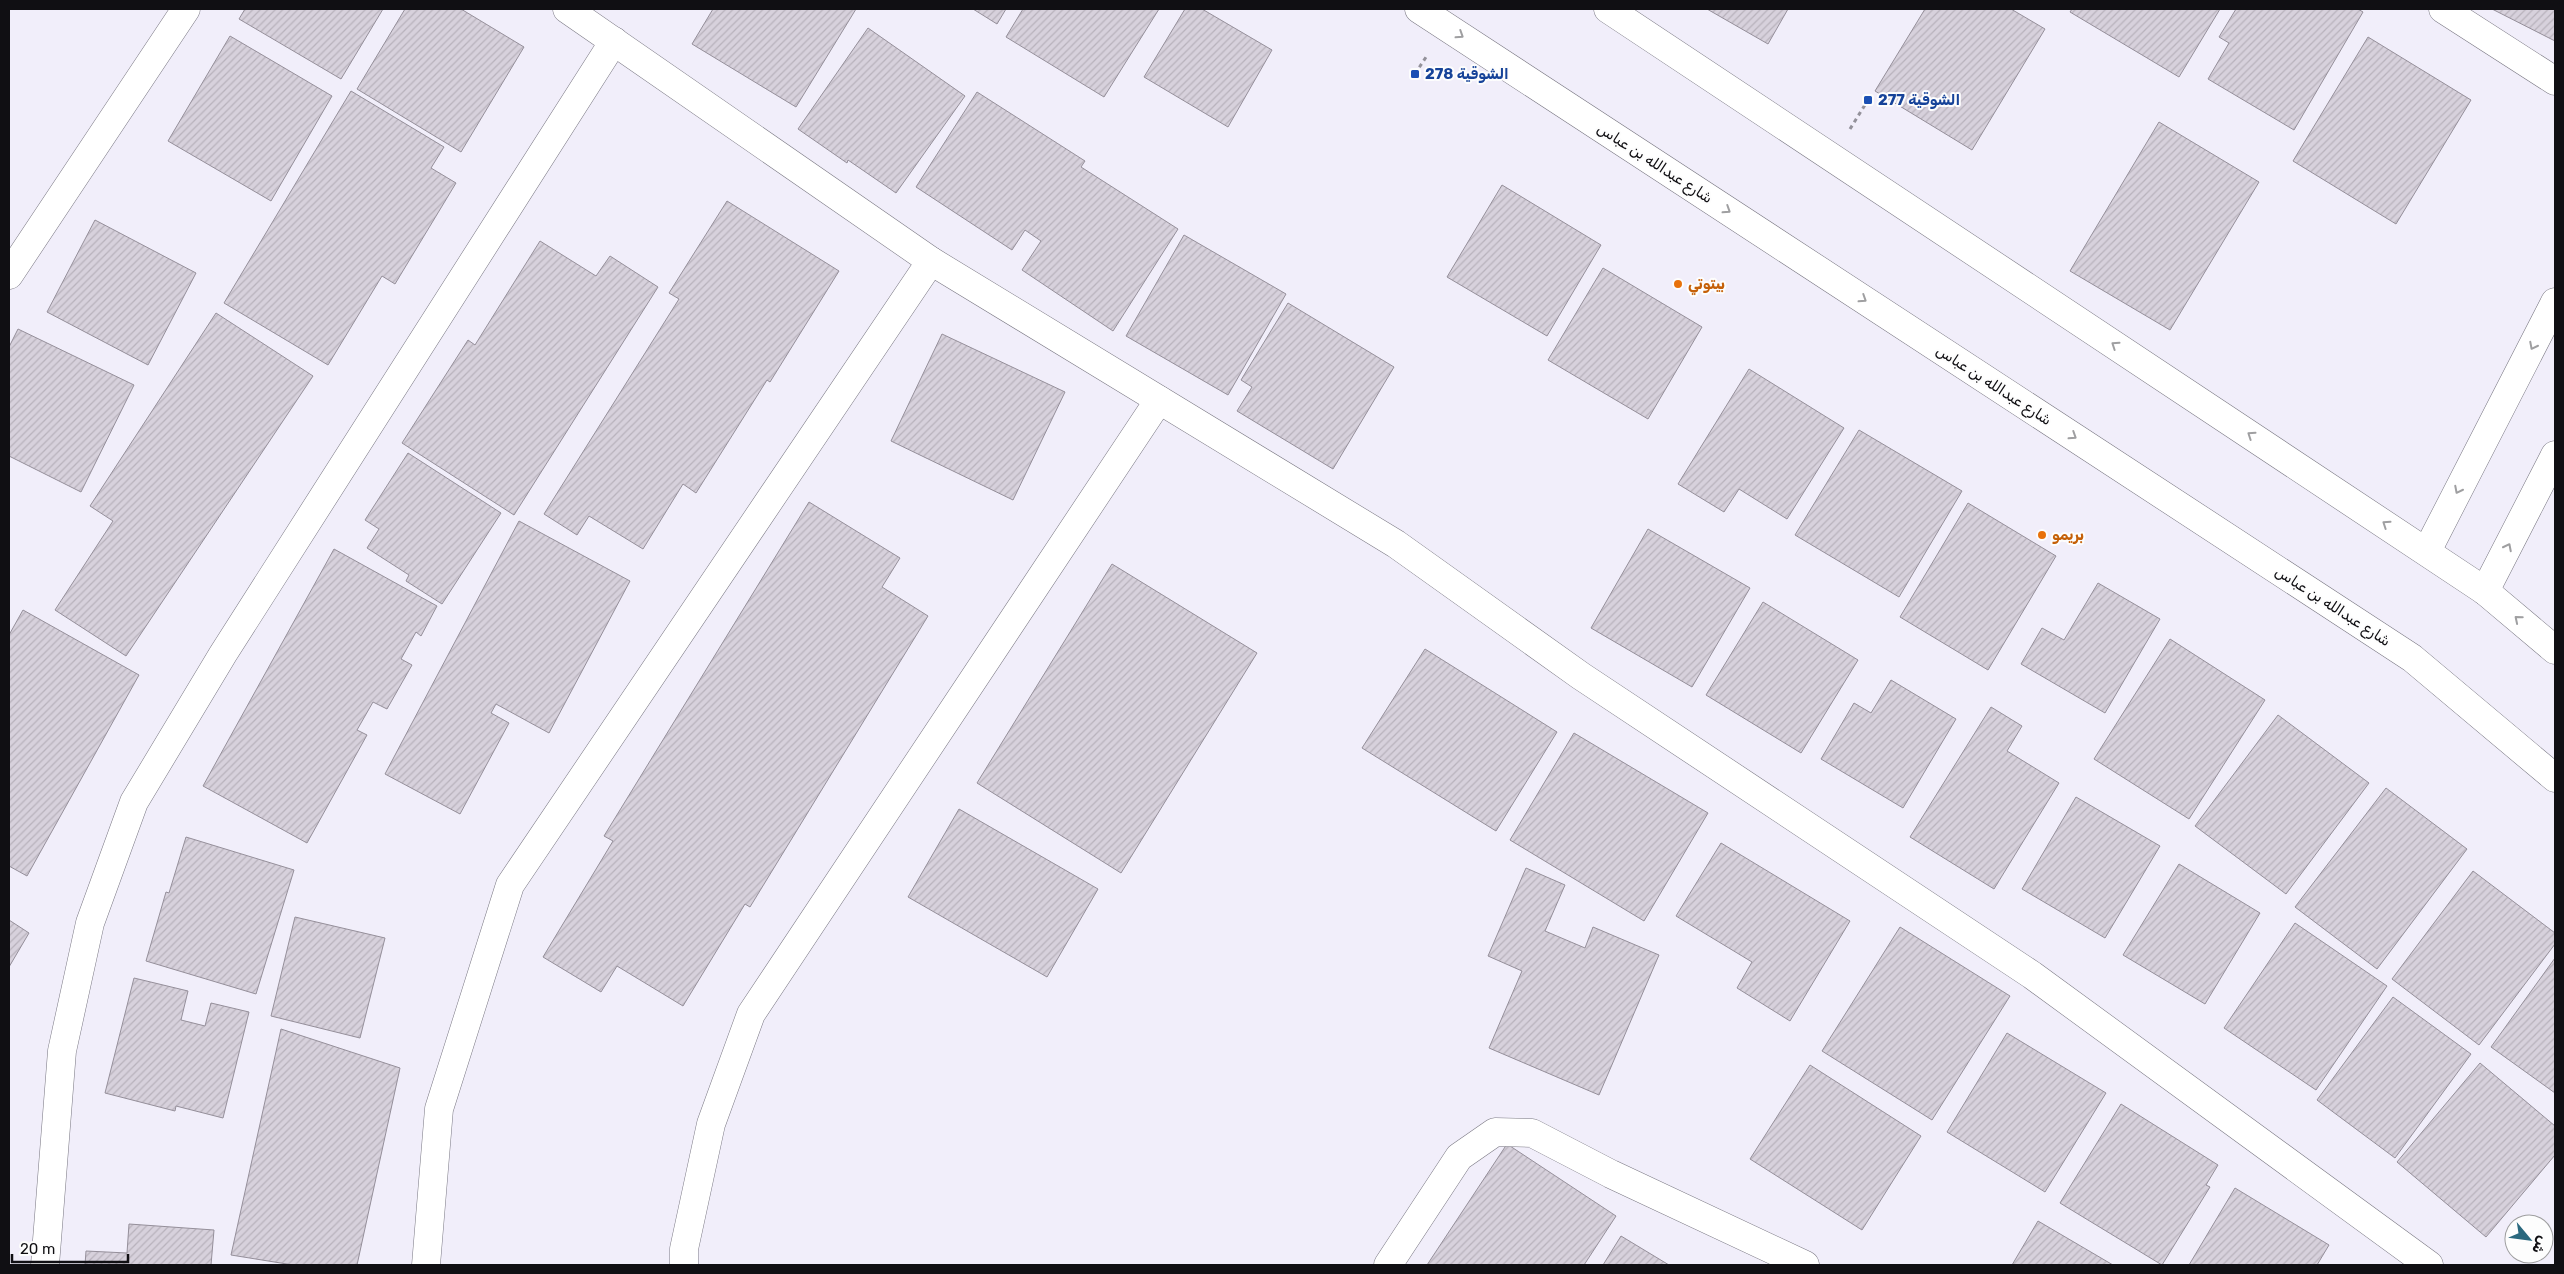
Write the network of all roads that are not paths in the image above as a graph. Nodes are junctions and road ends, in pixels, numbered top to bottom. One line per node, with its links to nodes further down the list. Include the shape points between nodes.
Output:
1 (186, 9): 9 (street)
2 (567, 9): 6 (street)
3 (1419, 9): 16 (street, شارع عبدالله بن عباس, one-way to 16, via 2412,658)
4 (1608, 9): 13 (street, one-way to 4)
5 (2443, 9): 7 (street)
6 (614, 41): 8 (street); 17 (street, via 228,646 134,802 90,923 62,1051)
7 (2555, 81)
8 (931, 260): 11 (street); 18 (street, via 510,885 439,1109)
9 (9, 275)
10 (2555, 302): 13 (street, one-way to 13)
11 (1159, 400): 19 (street, via 751,1014 711,1124 684,1249); 22 (street, via 1396,544 1581,676 2032,975)
12 (2555, 455): 14 (street, one-way to 12)
13 (2427, 551): 14 (street)
14 (2485, 591): 15 (street, one-way to 14)
15 (2555, 650)
16 (2555, 778)
17 (45, 1265)
18 (426, 1265)
19 (684, 1265)
20 (1388, 1265): 21 (street, via 1459,1157 1495,1132 1532,1133 1611,1174)
21 (1805, 1265)
22 (2429, 1265)

